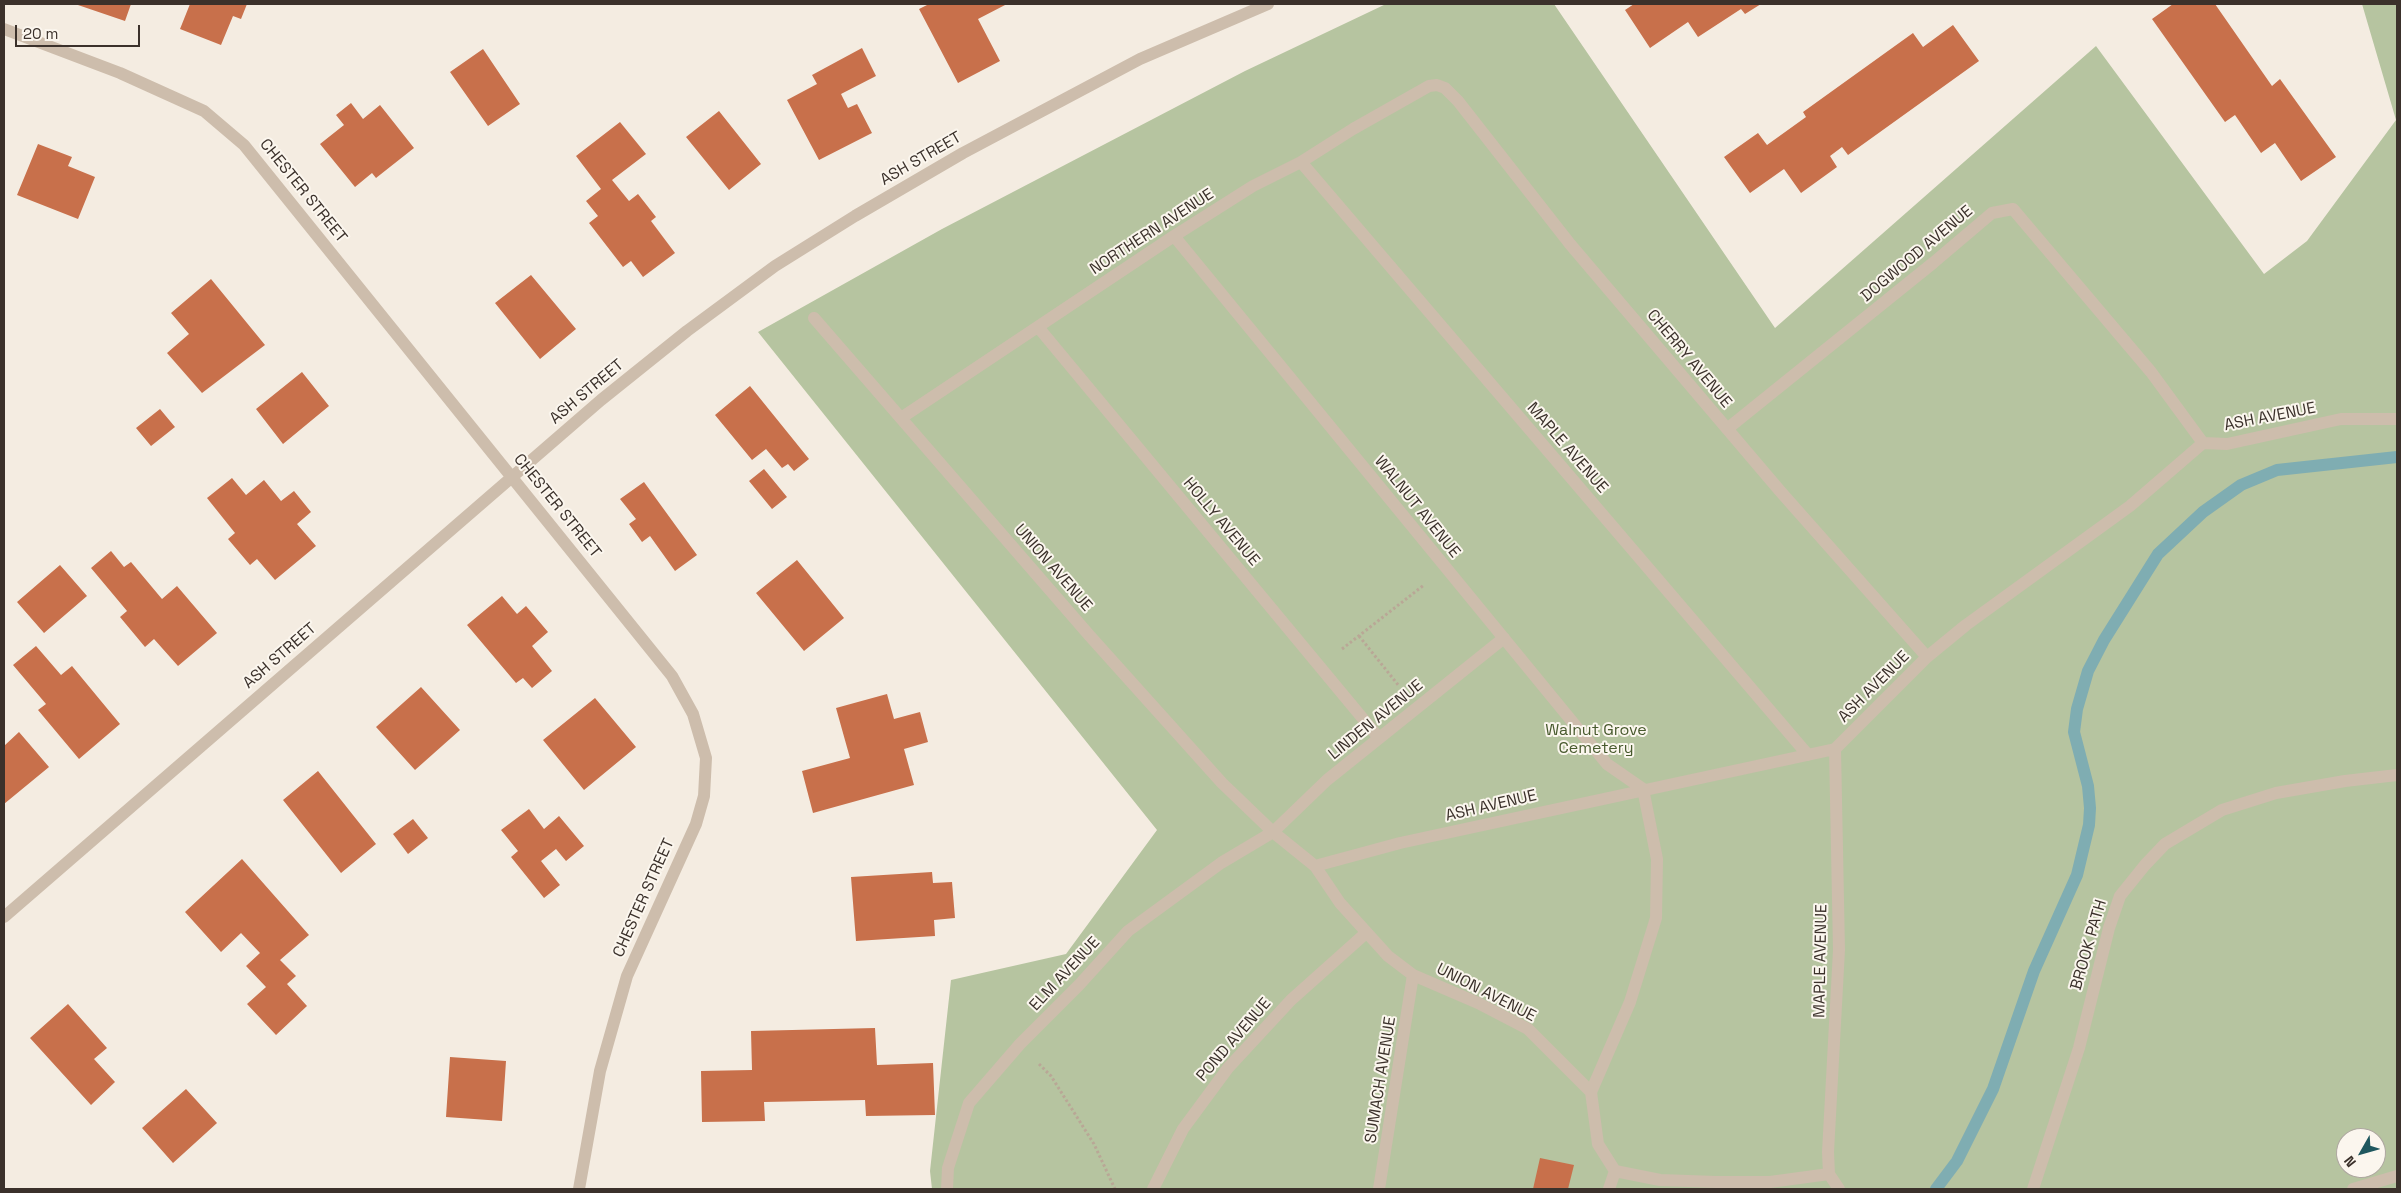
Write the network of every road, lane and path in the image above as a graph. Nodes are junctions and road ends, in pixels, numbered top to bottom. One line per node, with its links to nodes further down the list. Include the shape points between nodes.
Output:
1 (1268, 4): 12 (street, ASH STREET, via 1140,59 964,153 775,266 687,331)
2 (4, 29): 12 (street, CHESTER STREET, via 120,73 204,111 244,145)
3 (1429, 86): 4 (street, NORTHERN AVENUE); 10 (street, CHERRY AVENUE, via 1444,88 1458,101 1570,244)
4 (1301, 162): 5 (street, NORTHERN AVENUE, via 1253,186); 21 (street, MAPLE AVENUE)
5 (1174, 236): 7 (street, NORTHERN AVENUE); 13 (street, WALNUT AVENUE)
6 (814, 318): 8 (street, UNION AVENUE)
7 (1038, 327): 8 (street, NORTHERN AVENUE); 17 (street, HOLLY AVENUE)
8 (901, 418): 24 (street, UNION AVENUE, via 1195,754)
9 (2397, 419): 11 (street, ASH AVENUE, via 2341,419 2227,444)
10 (1727, 429): 11 (street, DOGWOOD AVENUE, via 1992,212 2012,209 2151,372); 16 (street, CHERRY AVENUE)
11 (2203, 443): 16 (street, ASH AVENUE, via 2130,506)
12 (512, 477): 26 (street, ASH STREET); 34 (street, CHESTER STREET, via 672,676 693,714 706,758 704,796 696,824 627,976 600,1071)
13 (1446, 568): 14 (path); 15 (street, WALNUT AVENUE)
14 (1359, 636): 17 (path); 18 (path)
15 (1504, 638): 18 (street, LINDEN AVENUE); 23 (street, WALNUT AVENUE, via 1607,764)
16 (1927, 657): 20 (street, ASH AVENUE)
17 (1320, 667): 19 (street, HOLLY AVENUE)
18 (1416, 708): 19 (street, LINDEN AVENUE)
19 (1379, 738): 24 (street, LINDEN AVENUE, via 1327,780)
20 (1835, 749): 21 (street, ASH AVENUE); 32 (street, MAPLE AVENUE, via 1840,950)
21 (1808, 755): 23 (street, ASH AVENUE)
22 (2397, 775): 41 (street, BROOK PATH, via 2276,793 2222,810 2165,844 2145,865 2120,896 2079,1048)
23 (1643, 789): 25 (street, ASH AVENUE); 30 (street, via 1657,859 1656,918 1630,1002)
24 (1273, 832): 25 (street, UNION AVENUE); 29 (street, ELM AVENUE, via 1221,864 1128,931)
25 (1315, 866): 27 (street, UNION AVENUE, via 1340,903)
26 (4, 916)
27 (1366, 933): 28 (street, UNION AVENUE, via 1388,956); 37 (street, POND AVENUE, via 1291,1000 1228,1068 1184,1129)
28 (1414, 975): 30 (street, UNION AVENUE, via 1528,1029); 38 (street, SUMACH AVENUE)
29 (1020, 1044): 35 (street, ELM AVENUE, via 969,1103 948,1168); 36 (path, via 1051,1076 1094,1144)
30 (1591, 1092): 31 (street, via 1598,1144)
31 (1615, 1171): 32 (street, via 1660,1180 1716,1182 1770,1182); 39 (street)
32 (1829, 1174): 40 (street)
33 (2397, 1176): 42 (street)
34 (579, 1189)
35 (947, 1189)
36 (1115, 1189)
37 (1153, 1189)
38 (1379, 1189)
39 (1609, 1189)
40 (1839, 1189)
41 (2033, 1189)
42 (2353, 1189)

